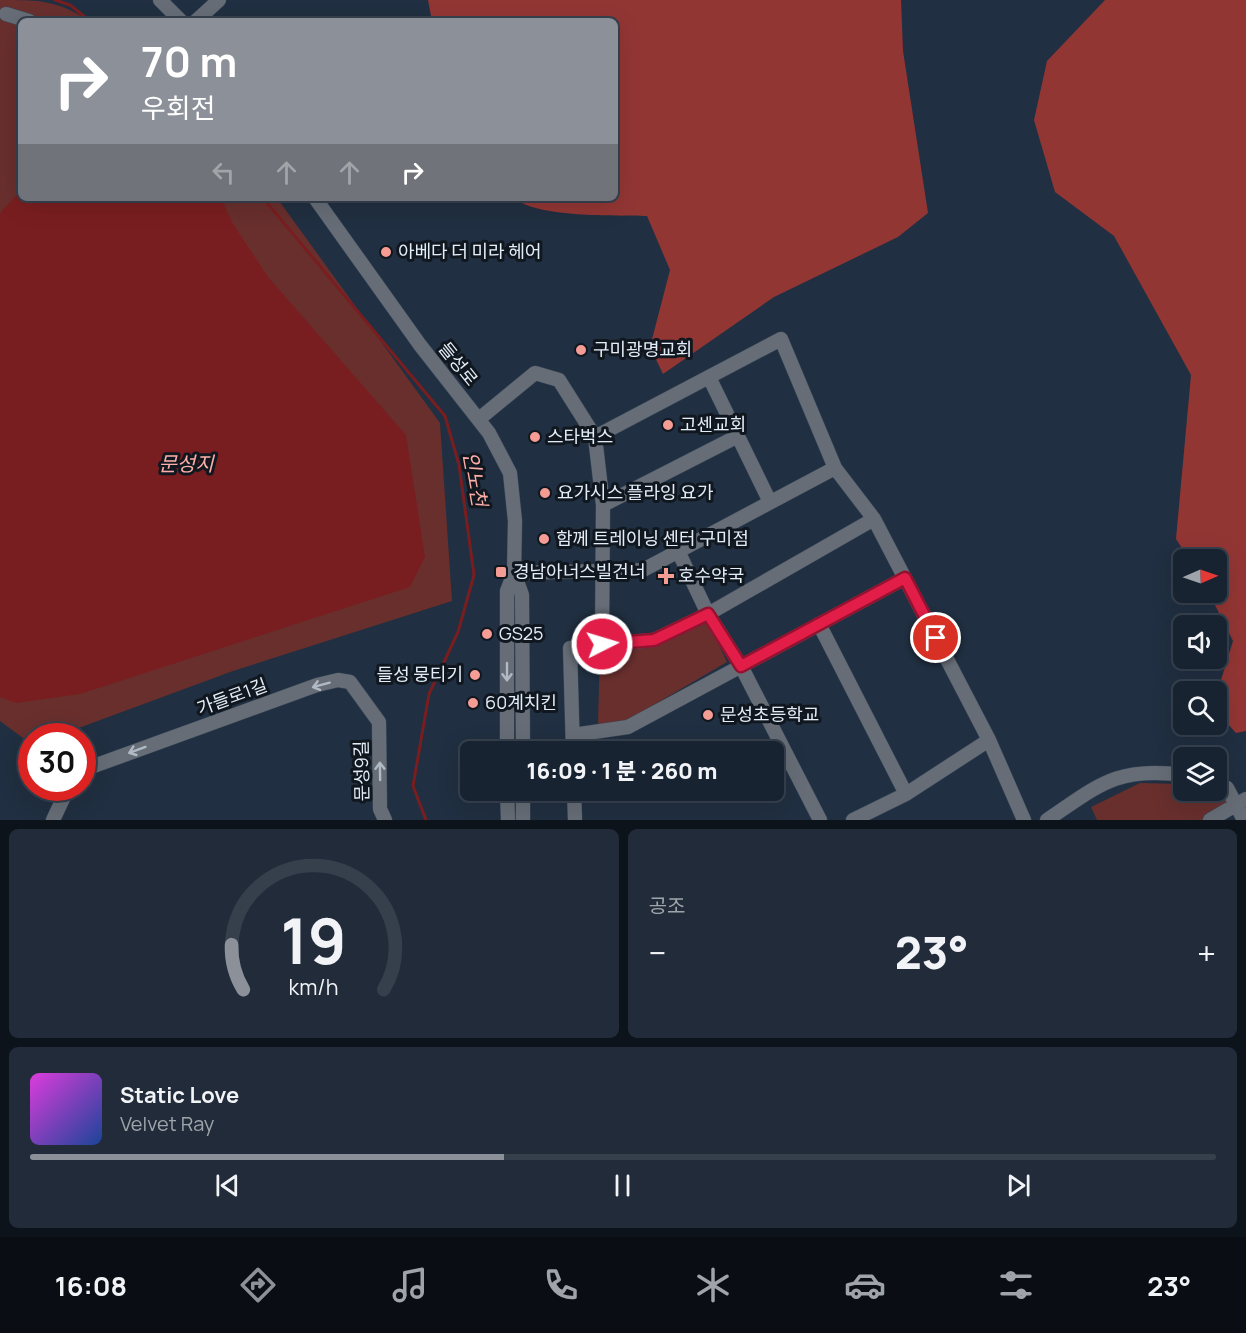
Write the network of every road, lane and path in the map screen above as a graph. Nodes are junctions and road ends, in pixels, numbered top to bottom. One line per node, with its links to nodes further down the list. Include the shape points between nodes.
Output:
1 (160, 0): 5 (street)
2 (219, 0): 6 (street)
3 (6, 14): 4 (street)
4 (19, 18)
5 (178, 18)
6 (199, 18)
7 (317, 201): 9 (street, 들성로, via 420,345)
8 (709, 377): 10 (street); 11 (street); 12 (street, via 781,339)
9 (479, 419): 11 (street, via 536,373 559,380); 18 (street, 들성로, via 510,473)
10 (738, 436): 13 (street); 14 (street)
11 (595, 437): 14 (street)
12 (835, 468): 13 (street); 15 (street)
13 (770, 502): 16 (street)
14 (603, 505): 17 (street)
15 (874, 519): 19 (street); 20 (street)
16 (679, 553): 17 (street, via 644,570); 20 (street)
17 (601, 569): 18 (street); 22 (street)
18 (514, 573): 27 (street, 들성로, one-way to 27, via 507,591); 28 (street, 들성로, via 522,595)
19 (905, 578): 21 (street); 26 (street)
20 (708, 614): 22 (street, via 654,640); 23 (street)
21 (819, 624): 23 (street); 33 (street)
22 (602, 644): 25 (street, via 570,648)
23 (741, 666): 25 (street, via 628,727); 44 (street)
24 (379, 722): 30 (street, 가들로1길, one-way to 30, via 350,682 338,680); 40 (street, 문성9길, one-way to 24, via 380,809)
25 (573, 735): 29 (street)
26 (989, 740): 33 (street); 46 (street)
27 (507, 741)
28 (522, 741)
29 (573, 741)
30 (96, 765)
31 (1173, 774): 47 (street, via 1150,772 1107,780)
32 (1227, 788): 38 (street)
33 (906, 795): 45 (street)
34 (62, 801): 39 (street)
35 (507, 801): 41 (street)
36 (523, 801): 42 (street)
37 (574, 801): 43 (street)
38 (1241, 802): 48 (street); 49 (street)
39 (53, 820)
40 (385, 820)
41 (508, 820)
42 (523, 820)
43 (575, 820)
44 (820, 820)
45 (853, 820)
46 (1024, 820)
47 (1047, 820)
48 (1210, 820)
49 (1244, 820)

